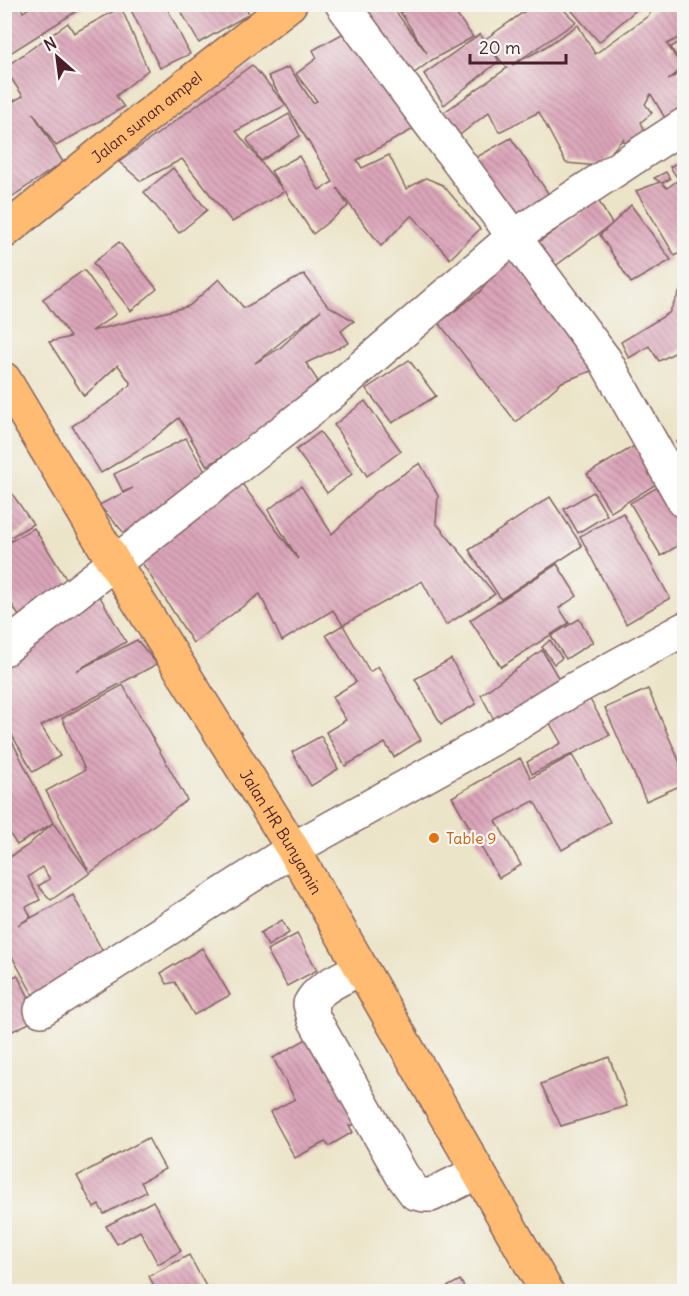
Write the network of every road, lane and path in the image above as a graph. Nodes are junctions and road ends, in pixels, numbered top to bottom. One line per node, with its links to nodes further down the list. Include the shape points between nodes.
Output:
1 (290, 4): 4 (main road, Jalan sunan ampel)
2 (342, 4): 5 (street)
3 (684, 125): 5 (street)
4 (4, 232)
5 (513, 237): 7 (street, via 604,360); 8 (street, via 328,396)
6 (4, 379): 8 (main road, Jalan HR Bunyamin)
7 (684, 501)
8 (115, 564): 10 (street); 11 (main road, Jalan HR Bunyamin)
9 (684, 629): 11 (street)
10 (4, 650)
11 (293, 849): 12 (main road, Jalan HR Bunyamin); 13 (street)
12 (361, 968): 14 (main road, Jalan HR Bunyamin); 14 (street, via 328,986 310,1004 314,1019 402,1175 414,1193 428,1195)
13 (41, 1010)
14 (478, 1172): 15 (main road, Jalan HR Bunyamin)
15 (548, 1292)

